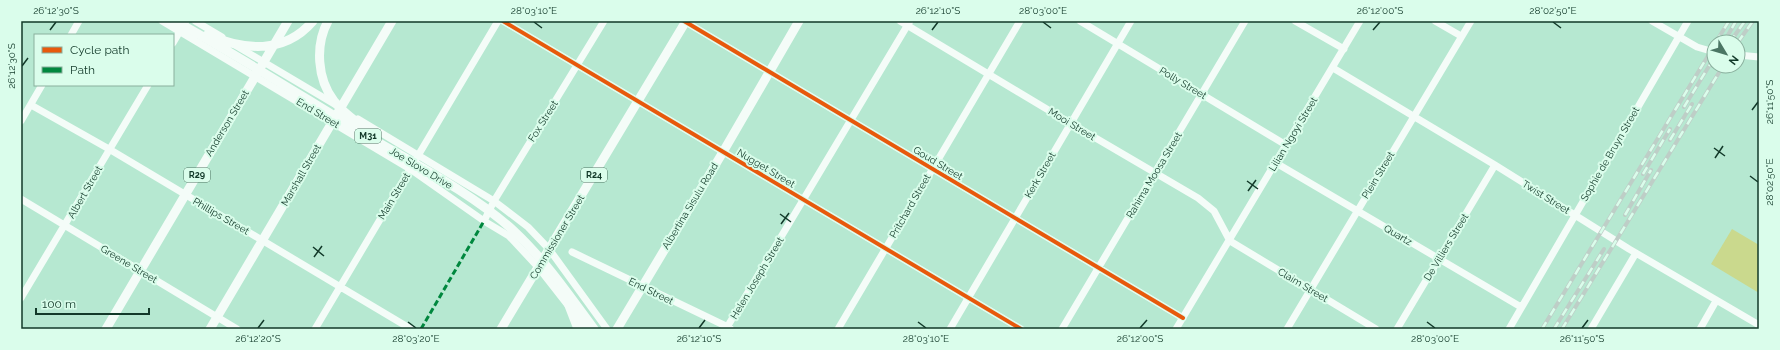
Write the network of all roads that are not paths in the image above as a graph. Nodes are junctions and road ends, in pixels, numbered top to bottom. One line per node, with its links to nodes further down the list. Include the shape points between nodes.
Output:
1 (79, 21): 26 (street)
2 (162, 21): 25 (street, End Street)
3 (195, 21): 35 (street, End Street)
4 (288, 21): 35 (main road, Anderson Street / R29)
5 (313, 21): 25 (main road, via 286,41 259,47 246,47 228,42)
6 (328, 21): 55 (main road, via 321,37 320,59 321,72 330,93 341,109)
7 (392, 21): 46 (main road, Marshall Street)
8 (498, 21): 56 (street, Main Street)
9 (503, 21): 36 (street, Nugget Street)
10 (604, 21): 36 (street, Fox Street)
11 (685, 21): 38 (street, Goud Street); 44 (main road, Commissioner Street / R24)
12 (799, 21): 38 (main road, Albertina Sisulu Road)
13 (900, 21): 24 (street, Mooi Street)
14 (1020, 21): 39 (street, Pritchard Street)
15 (1080, 21): 30 (street, Polly Street)
16 (1131, 21): 30 (street, Kerk Street)
17 (1245, 21): 43 (street, Rahima Moosa Street)
18 (1295, 21): 31 (street)
19 (1360, 21): 31 (street, Lilian Ngoyi Street)
20 (1435, 21): 27 (street)
21 (1470, 21): 27 (street, Plein Street)
22 (1652, 21): 28 (street)
23 (1688, 21): 28 (street, Sophie de Bruyn Street)
24 (909, 23): 39 (street, Mooi Street); 48 (street, Helen Joseph Street)
25 (181, 24): 29 (street); 40 (street, End Street); 55 (main road, Joe Slovo Drive / M31)
26 (72, 34)
27 (1461, 36): 47 (street, Plein Street)
28 (1679, 36): 32 (street); 67 (street, Sophie de Bruyn Street)
29 (174, 41)
30 (1118, 43): 43 (street, Polly Street); 51 (street, Kerk Street)
31 (1344, 49): 37 (street, Lilian Ngoyi Street)
32 (1706, 50)
33 (1746, 56): 34 (street)
34 (1758, 57)
35 (264, 62): 40 (main road, Anderson Street / R29); 46 (street, End Street)
36 (577, 66): 44 (street, Nugget Street); 65 (street, Fox Street)
37 (1333, 68): 47 (street, Twist Street); 52 (street, Lilian Ngoyi Street)
38 (769, 72): 48 (street, Goud Street); 54 (main road, Albertina Sisulu Road)
39 (988, 74): 51 (street, Mooi Street); 60 (street, Pritchard Street)
40 (255, 76): 50 (street, End Street); 62 (main road, Anderson Street / R29)
41 (41, 86): 45 (street)
42 (147, 86): 53 (street, Albert Street)
43 (1202, 94): 52 (street, Polly Street); 61 (street, Rahima Moosa Street)
44 (639, 102): 54 (street, Nugget Street); 74 (main road, Commissioner Street / R24)
45 (31, 105): 49 (street); 53 (street, Phillips Street)
46 (340, 108): 50 (main road, Marshall Street); 56 (street, End Street)
47 (1414, 116): 58 (street, Twist Street); 66 (street, Plein Street)
48 (851, 120): 60 (street, Goud Street); 64 (street, Helen Joseph Street)
49 (21, 121)
50 (332, 122): 59 (street, End Street); 71 (main road, Marshall Street)
51 (1070, 124): 61 (street, Mooi Street); 68 (street, Kerk Street)
52 (1286, 145): 57 (street, Lilian Ngoyi Street)
53 (109, 149): 62 (street, Phillips Street); 70 (street, Albert Street)
54 (723, 152): 64 (street, Nugget Street); 82 (main road, Albertina Sisulu Road)
55 (397, 154): 78 (main road, Joe Slovo Drive / M31, via 492,213 513,230)
56 (418, 155): 59 (street, Main Street); 65 (street, End Street)
57 (1276, 163): 66 (street, Quartz); 72 (street, Lilian Ngoyi Street)
58 (1495, 165): 67 (street, Twist Street); 77 (street, De Villiers Street)
59 (410, 169): 69 (street, End Street); 83 (street, Main Street)
60 (932, 169): 68 (street, Goud Street); 73 (street, Pritchard Street)
61 (1155, 174): 72 (street, Mooi Street, via 1198,198 1214,211); 79 (street, Rahima Moosa Street)
62 (185, 195): 71 (street, Phillips Street); 81 (main road, Anderson Street / R29)
63 (21, 199): 70 (street, Greene Street)
64 (803, 200): 73 (street, Nugget Street); 92 (street, Helen Joseph Street)
65 (494, 201): 69 (street, Fox Street); 74 (street, End Street, via 528,227)
66 (1357, 211): 77 (street, Quartz); 84 (street, Plein Street)
67 (1575, 214): 76 (street, Twist Street); 88 (street, Sophie de Bruyn Street)
68 (1015, 218): 79 (street, Goud Street); 86 (street, Kerk Street)
69 (484, 221): 80 (street, End Street, via 509,236)
70 (65, 226): 81 (street, Greene Street); 85 (street, Albert Street)
71 (262, 240): 83 (street, Phillips Street); 89 (main road, Marshall Street)
72 (1230, 241): 84 (street, Claim Street); 90 (street, Lilian Ngoyi Street)
73 (885, 248): 86 (street, Nugget Street); 104 (street, Pritchard Street)
74 (549, 249): 80 (main road, Commissioner Street / R24); 102 (street, End Street)
75 (572, 252): 82 (street, End Street)
76 (1636, 253): 87 (street, Twist Street); 113 (street)
77 (1439, 259): 88 (street, Quartz); 111 (street, De Villiers Street)
78 (549, 267): 99 (main road, via 569,304); 101 (main road, Joe Slovo Drive / M31)
79 (1098, 267): 90 (street, Goud Street); 107 (street, Rahima Moosa Street)
80 (538, 268): 98 (main road, Commissioner Street / R24); 100 (street, End Street)
81 (140, 271): 89 (street, Greene Street); 93 (main road, Anderson Street / R29)
82 (642, 287): 92 (street, End Street); 103 (main road, Albertina Sisulu Road)
83 (340, 288): 96 (street, Main Street); 97 (street, Phillips Street)
84 (1310, 289): 109 (street, Plein Street); 110 (street, Claim Street)
85 (21, 298)
86 (968, 298): 105 (street, Kerk Street); 106 (street, Nugget Street)
87 (1716, 301): 91 (street, Twist Street); 114 (street)
88 (1521, 307): 112 (street, Sophie de Bruyn Street)
89 (217, 317): 94 (main road, Marshall Street); 95 (street, Greene Street)
90 (1183, 318): 108 (street, Lilian Ngoyi Street)
91 (1759, 325)
92 (728, 328)
93 (106, 329)
94 (210, 329)
95 (237, 329)
96 (315, 329)
97 (411, 329)
98 (501, 329)
99 (578, 329)
100 (587, 329)
101 (594, 329)
102 (607, 329)
103 (617, 329)
104 (838, 329)
105 (950, 329)
106 (1022, 329)
107 (1062, 329)
108 (1176, 329)
109 (1286, 329)
110 (1376, 329)
111 (1397, 329)
112 (1509, 329)
113 (1591, 329)
114 (1700, 329)

